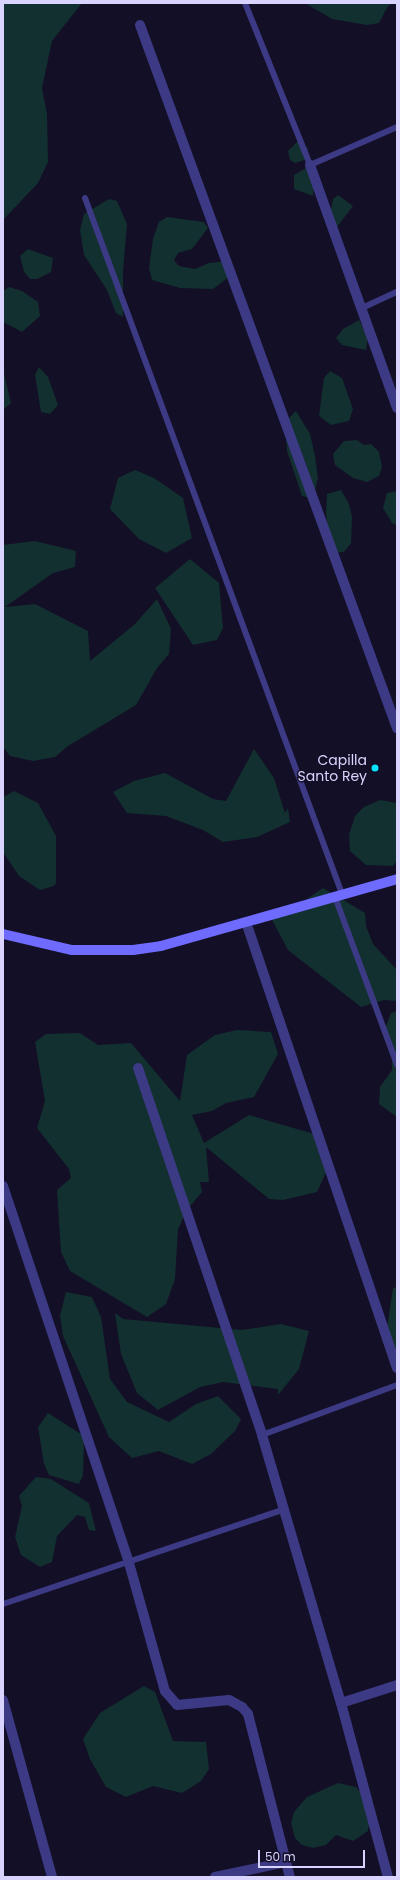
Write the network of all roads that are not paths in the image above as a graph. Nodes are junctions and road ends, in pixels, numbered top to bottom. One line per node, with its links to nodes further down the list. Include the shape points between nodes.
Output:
1 (245, 3): 4 (lane)
2 (140, 25): 9 (street)
3 (397, 127): 4 (lane)
4 (310, 165): 7 (street)
5 (84, 198): 11 (lane)
6 (397, 292): 7 (lane)
7 (362, 308): 8 (street)
8 (397, 408)
9 (397, 728)
10 (397, 879): 11 (main road)
11 (338, 896): 12 (main road); 14 (lane)
12 (246, 922): 13 (main road, via 161,946 132,950 72,950); 17 (street)
13 (3, 934)
14 (397, 1065)
15 (138, 1068): 19 (street)
16 (3, 1186): 21 (street)
17 (397, 1368)
18 (397, 1385): 19 (lane)
19 (262, 1434): 20 (street)
20 (285, 1509): 21 (lane); 25 (street)
21 (129, 1563): 22 (lane); 26 (street, via 165,1691 170,1700 183,1707 229,1700 242,1707 248,1714)
22 (3, 1604)
23 (397, 1685): 25 (street)
24 (3, 1700): 27 (street)
25 (341, 1703): 30 (street)
26 (286, 1862): 28 (street); 29 (street)
27 (52, 1877)
28 (215, 1877)
29 (290, 1877)
30 (388, 1877)

